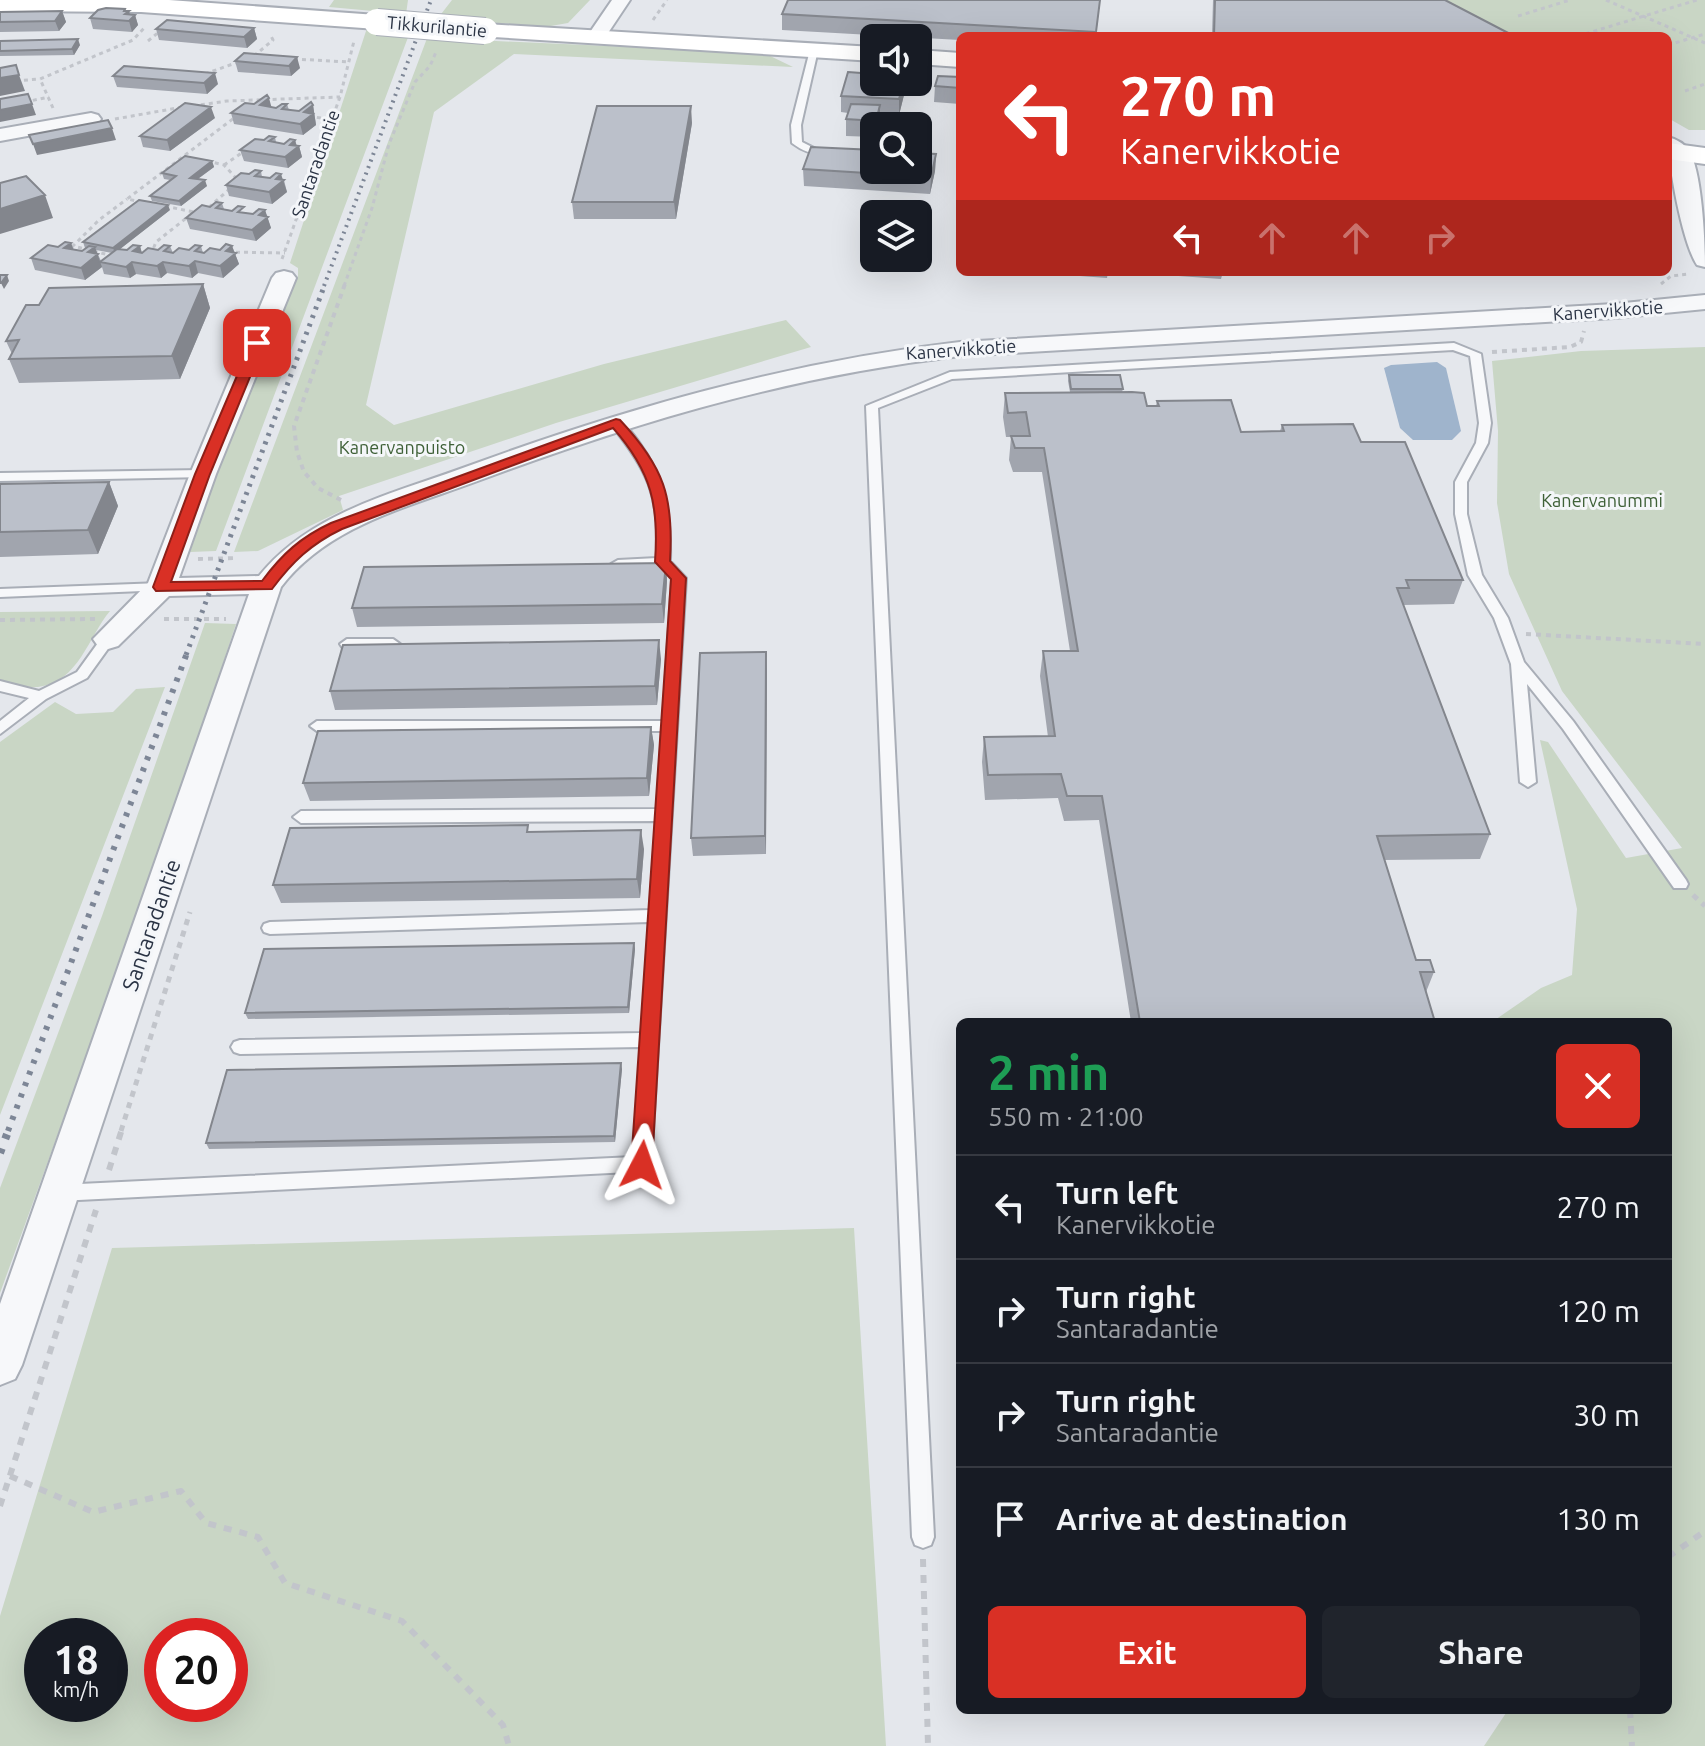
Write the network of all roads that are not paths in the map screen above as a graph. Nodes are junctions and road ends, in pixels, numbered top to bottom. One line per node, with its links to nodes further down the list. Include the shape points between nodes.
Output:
1 (621, 0): 4 (street)
2 (0, 4): 3 (main road, Tikkurilantie)
3 (178, 4): 4 (main road, Tikkurilantie, bridge)
4 (595, 38): 5 (main road, Tikkurilantie)
5 (814, 50): 6 (main road, Tikkurilantie); 12 (lane, via 796,125 797,143 814,152)
6 (860, 53)
7 (932, 58): 8 (main road)
8 (956, 60)
9 (91, 119): 10 (street)
10 (0, 135)
11 (1680, 148): 14 (street)
12 (844, 154)
13 (1672, 221): 16 (street)
14 (1705, 260)
15 (283, 266): 18 (street)
16 (1704, 305): 17 (street, Kanervikkotie, via 904,354 766,380)
17 (616, 423): 20 (lane, via 637,446 656,481 665,523); 22 (street, Kanervikkotie, via 330,529 289,556)
18 (203, 474): 19 (lane); 23 (street)
19 (0, 477)
20 (663, 562): 21 (lane); 32 (lane, via 679,578 667,642)
21 (601, 564)
22 (267, 585): 23 (street); 42 (street, Santaradantie)
23 (161, 587): 24 (lane); 25 (street)
24 (0, 593)
25 (103, 629): 30 (lane, via 82,675)
26 (347, 644): 27 (lane)
27 (409, 644)
28 (1518, 664): 34 (lane); 37 (lane, via 1568,725); 44 (lane, via 1475,575 1461,514 1461,482 1482,443 1485,423 1475,354 1466,349 950,376 872,406)
29 (0, 686): 30 (lane)
30 (41, 696): 33 (lane)
31 (317, 726): 32 (lane)
32 (670, 726): 35 (lane)
33 (0, 729)
34 (1528, 782)
35 (664, 815): 36 (lane); 38 (lane)
36 (301, 817)
37 (1680, 884)
38 (657, 916): 39 (lane); 40 (lane)
39 (270, 928)
40 (650, 1040): 41 (lane); 42 (lane, via 642,1165)
41 (240, 1047)
42 (59, 1193): 43 (street, Santaradantie)
43 (0, 1365)
44 (923, 1537)

